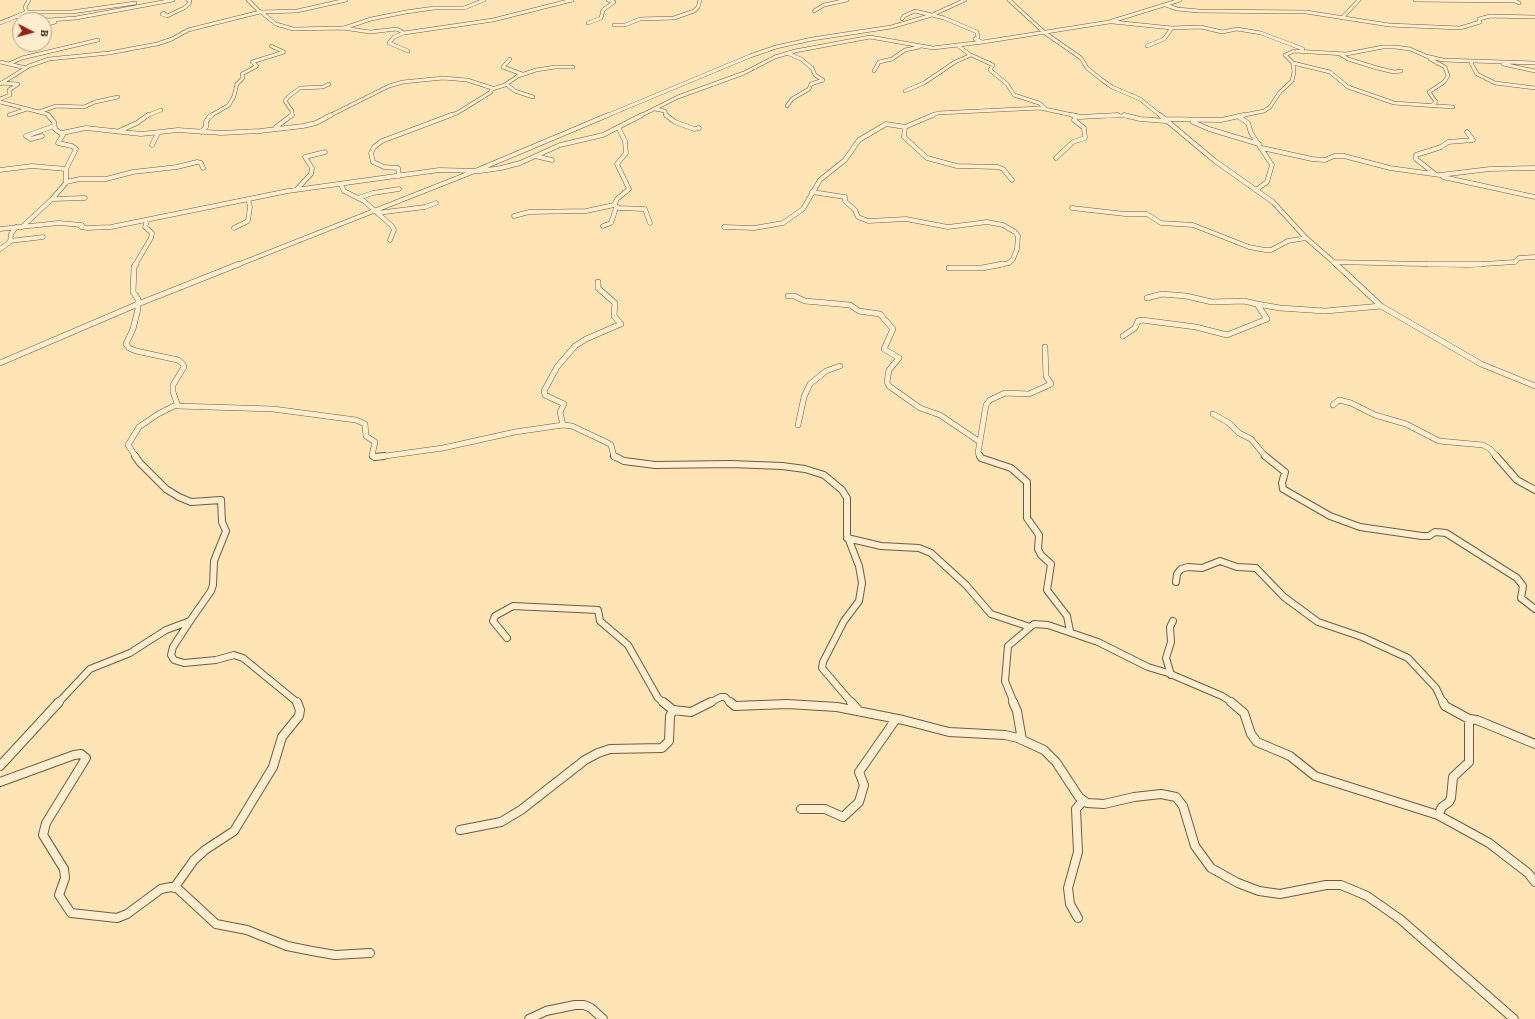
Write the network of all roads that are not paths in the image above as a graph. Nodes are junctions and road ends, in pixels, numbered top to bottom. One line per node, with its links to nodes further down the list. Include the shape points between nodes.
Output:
1 (29, 0): 20 (street, via 25,7)
2 (152, 0): 21 (street, via 72,12)
3 (173, 0): 30 (street, via 118,12)
4 (188, 0): 23 (street, via 189,4 184,8 167,16 162,14)
5 (248, 0): 22 (street)
6 (346, 0): 22 (street, via 294,11)
7 (484, 0): 37 (street, via 464,8 414,11 371,19)
8 (572, 0): 40 (street, via 454,28)
9 (608, 0): 34 (street, via 614,2 603,10 601,18)
10 (700, 0): 35 (street, via 694,11 674,18 640,19 625,25)
11 (848, 0): 19 (street, via 824,5)
12 (965, 0): 24 (street)
13 (1009, 0): 39 (street)
14 (1180, 0): 18 (street)
15 (1359, 0): 26 (street)
16 (1415, 0): 17 (street)
17 (1519, 3)
18 (1166, 5): 26 (street, via 1201,12 1304,12); 31 (street)
19 (814, 11)
20 (27, 12)
21 (52, 12)
22 (261, 12): 37 (street, via 276,24 293,29); 61 (street, via 188,30 157,44 60,57)
23 (164, 13)
24 (932, 15): 28 (street, via 914,12); 42 (street, via 966,26 967,29 977,32 978,36 975,39); 111 (street, via 891,27 812,39 750,56)
25 (1535, 17): 26 (street, via 1490,16 1460,28 1389,25)
26 (1342, 18)
27 (12, 19): 32 (street)
28 (902, 19)
29 (52, 20): 30 (street)
30 (57, 21): 33 (street); 36 (street, via 51,26)
31 (1109, 22): 38 (street); 39 (street)
32 (0, 23)
33 (52, 23)
34 (588, 23)
35 (614, 25)
36 (55, 27)
37 (343, 28): 40 (street, via 362,32 398,29)
38 (1172, 28): 46 (street, via 1161,41); 48 (street, via 1200,27 1222,32 1235,29 1255,32)
39 (1045, 33): 42 (street); 87 (street, via 1077,54 1088,68 1106,83 1140,100)
40 (404, 34): 47 (street, via 394,37 389,43)
41 (98, 40): 59 (street)
42 (983, 42): 43 (street)
43 (957, 45): 45 (street, via 936,48); 52 (street)
44 (271, 46): 95 (street, via 284,52 252,62 257,66 242,74 243,78 237,84 229,105 209,117 206,127)
45 (922, 46): 49 (street, via 870,37); 62 (street, via 879,62)
46 (1147, 46)
47 (408, 51)
48 (1306, 51): 50 (street); 57 (street, via 1286,54)
49 (787, 53): 77 (street, via 801,59 812,68 815,76 823,80 811,84); 81 (street)
50 (1340, 54): 51 (street, via 1389,47 1406,48); 63 (street, via 1377,68)
51 (1420, 54): 56 (street, via 1443,60); 76 (street, via 1446,69 1447,80 1429,92 1436,102)
52 (970, 55): 71 (street, via 924,83); 79 (street, via 993,65 990,70 1014,95 1039,103)
53 (510, 59): 65 (street, via 503,67)
54 (1494, 61): 56 (street); 58 (street); 64 (street)
55 (0, 62): 59 (street)
56 (1470, 62): 69 (street, via 1476,73 1495,83)
57 (1292, 63): 76 (street, via 1330,72 1348,87 1394,103); 86 (street, via 1292,82 1278,94 1276,102 1259,113)
58 (1535, 63)
59 (9, 64): 61 (street)
60 (573, 67): 65 (street, via 555,66)
61 (26, 68): 66 (street)
62 (874, 71)
63 (1401, 71)
64 (1535, 71)
65 (522, 74): 68 (street)
66 (2, 83): 74 (street, via 18,84 9,90 10,95)
67 (330, 84): 93 (street, via 323,88 300,88 288,97 285,102 292,111 292,116 288,121)
68 (506, 84): 70 (street); 73 (street, via 515,91)
69 (1535, 88)
70 (492, 89): 93 (street, via 467,80 432,78 403,82 389,86 323,121); 113 (street, via 456,113 382,141 374,147 371,154 373,162 384,167 398,168)
71 (905, 91)
72 (118, 97): 83 (street, via 95,102 84,108 56,106)
73 (533, 98)
74 (0, 99)
75 (0, 102): 80 (street)
76 (1432, 105): 78 (street)
77 (787, 106)
78 (1453, 107)
79 (1045, 108): 85 (street); 91 (street, via 935,113)
80 (27, 109): 83 (street); 84 (street)
81 (655, 109): 90 (street); 92 (street, via 665,111 666,116 675,122 694,129)
82 (161, 110): 94 (street)
83 (40, 112): 89 (street, via 51,117)
84 (9, 115)
85 (1077, 116): 87 (street, via 1123,115); 105 (street, via 1074,120 1084,128 1085,138 1073,142)
86 (1239, 117): 88 (street); 100 (street, via 1248,123)
87 (1164, 120): 88 (street); 119 (street, via 1214,162)
88 (1190, 121): 100 (street)
89 (54, 126): 97 (street); 99 (street, via 26,136 30,139)
90 (618, 127): 104 (street, via 603,135 571,142); 127 (street, via 625,142 626,153 616,164 629,188 617,199)
91 (905, 127): 114 (street, via 904,137 926,158 952,166 1001,167); 120 (street, via 886,124 861,138 852,152 824,176)
92 (699, 128)
93 (271, 129): 95 (street)
94 (119, 131): 97 (street, via 81,128); 98 (street)
95 (201, 132): 98 (street, via 178,130)
96 (1467, 132): 112 (street, via 1473,140 1448,142 1416,155 1416,159)
97 (62, 133): 109 (street, via 58,143 76,149)
98 (158, 133): 101 (street)
99 (42, 136)
100 (1259, 144): 102 (street)
101 (152, 145)
102 (1262, 148): 112 (street, via 1312,159 1325,160 1334,156 1344,156 1390,168); 119 (street, via 1272,167 1268,182)
103 (324, 152): 118 (street, via 305,157 312,168 311,174)
104 (535, 156): 106 (street); 111 (street, via 514,165)
105 (1056, 158)
106 (552, 160)
107 (203, 168): 115 (street, via 202,163 197,162 106,179)
108 (1535, 168): 112 (street, via 1490,169)
109 (66, 169): 110 (street, via 32,166); 115 (street)
110 (0, 170)
111 (475, 171): 113 (street, via 439,170); 129 (street)
112 (1436, 175): 121 (street)
113 (399, 176): 116 (street)
114 (1012, 180)
115 (66, 182): 124 (street)
116 (341, 185): 118 (street); 123 (street, via 344,191)
117 (399, 189): 123 (street)
118 (296, 190): 125 (street)
119 (1256, 190): 140 (street, via 1273,202)
120 (812, 192): 136 (street, via 803,209 780,224 750,228); 146 (street, via 845,197 845,201 855,210 858,217 868,221 906,219 948,227 987,222 1003,225 1016,232 1017,249 1009,263 982,268)
121 (1535, 197)
122 (84, 198): 124 (street)
123 (358, 198): 129 (street)
124 (52, 199): 135 (street)
125 (248, 199): 131 (street); 137 (street, via 248,220)
126 (436, 203): 129 (street, via 425,207)
127 (615, 206): 130 (street, via 586,211 529,212); 132 (street, via 645,209); 133 (street, via 612,223)
128 (1072, 208): 140 (street, via 1147,214 1162,223 1195,225 1249,247 1265,250 1271,250 1288,241)
129 (375, 212): 141 (street, via 392,226 394,230); 150 (street)
130 (514, 216)
131 (147, 221): 135 (street, via 93,228 66,223); 150 (street, via 146,227 152,233 152,238 134,267 133,292)
132 (650, 223)
133 (603, 226)
134 (16, 227): 135 (street); 138 (street); 142 (street)
135 (22, 227)
136 (724, 227)
137 (234, 228)
138 (0, 229)
139 (43, 237): 142 (street)
140 (1306, 238): 145 (street)
141 (390, 240)
142 (10, 241): 143 (street)
143 (0, 249)
144 (1535, 257): 145 (street, via 1519,258 1515,262 1468,265)
145 (1333, 262): 152 (street)
146 (949, 268)
147 (598, 282): 161 (street, via 598,288 615,303 614,316 621,324 575,346 556,367 544,391 545,395 564,404 560,412)
148 (788, 296): 163 (street, via 805,301 850,305 860,311 880,314 893,329 884,349 899,358 889,370 889,386 920,408 940,415)
149 (1147, 298): 151 (street, via 1162,294 1212,302 1244,301)
150 (138, 304): 155 (street); 158 (street, via 137,318 126,344 136,351 178,360 183,364 184,367 173,385)
151 (1257, 304): 152 (street, via 1325,311); 153 (street, via 1267,319 1227,335 1196,327 1142,320)
152 (1381, 306): 157 (street, via 1481,364)
153 (1123, 336)
154 (1045, 348): 163 (street, via 1046,376 1051,384 1028,394 1005,393 990,400 986,405)
155 (0, 363)
156 (840, 366): 162 (street, via 826,371 810,384 804,397)
157 (1535, 386)
158 (176, 405): 161 (street, via 273,409 356,420 364,424 366,436 375,442 372,454 375,457 443,448 515,432); 168 (street, via 139,427 128,445 140,463 166,489 179,497 191,502 221,500 222,522 226,530 214,561 213,585)
159 (1333, 405): 164 (street, via 1338,400 1351,403 1375,415 1404,423 1439,441 1482,444 1490,449 1517,480)
160 (1213, 414): 167 (street, via 1251,439 1266,457 1281,467 1285,472 1283,489 1296,498 1330,516 1360,527 1422,536 1429,536 1435,532 1446,533 1517,578 1523,586 1521,598)
161 (563, 425): 165 (street, via 572,426 608,443 614,457 624,461 656,466 782,466 821,473 842,490 847,498)
162 (798, 425)
163 (980, 442): 171 (street, via 979,456 1011,468 1027,482 1027,518 1039,535 1039,552 1051,564 1047,590 1067,616)
164 (1535, 490)
165 (848, 538): 170 (street, via 881,546 919,548 931,553 966,585 991,614); 175 (street, via 860,569 861,592 859,601 844,622 822,665 824,672)
166 (1176, 582): 177 (street, via 1181,569 1202,568 1220,561 1236,567 1256,568 1284,597 1318,622 1408,658 1436,688 1445,706)
167 (1535, 609)
168 (190, 621): 180 (street, via 166,630 130,653 90,669); 187 (street, via 173,647 171,655 174,660 184,663 216,660 234,655 243,658 297,701 300,710 299,716 282,737 273,767 234,831 194,860)
169 (1173, 621): 173 (street, via 1166,658)
170 (1030, 627): 171 (street, via 1038,624); 178 (street, via 1008,646 1005,666 1005,681 1017,711)
171 (1070, 631): 173 (street, via 1148,667)
172 (507, 638): 174 (street, via 493,620 495,616 513,606 598,610 600,621 628,645 658,698)
173 (1171, 674): 184 (street, via 1232,701 1244,713 1251,734 1257,742 1290,756 1320,779)
174 (673, 710): 175 (street, via 691,712 723,696 735,706 787,704); 185 (street, via 670,716 669,741 662,748 610,749 598,753 584,760 521,810 501,822)
175 (860, 711): 176 (street)
176 (896, 719): 178 (street, via 950,732 1005,735); 183 (street, via 859,772 864,785 859,802 840,817 825,810)
177 (1469, 719): 179 (street, via 1478,720); 184 (street, via 1469,762 1453,777 1451,798)
178 (1022, 740): 182 (street, via 1044,750 1056,762)
179 (1535, 744)
180 (0, 766)
181 (0, 782): 187 (street, via 74,755 81,754 86,758 46,823 44,834 64,869 59,895 71,913 117,918 127,914 161,889)
182 (1083, 801): 188 (street, via 1076,809 1078,852 1068,888 1070,904); 192 (street, via 1094,805 1154,795 1176,797 1183,806 1195,846 1206,863 1217,872 1238,883 1271,894 1341,885 1367,896 1400,919)
183 (801, 809)
184 (1438, 815): 186 (street, via 1489,843 1528,873)
185 (460, 830)
186 (1535, 882)
187 (174, 888): 189 (street, via 216,924 247,930 287,946 312,951 335,955)
188 (1078, 918)
189 (370, 953)
190 (529, 1019): 191 (street, via 546,1011 584,1005 596,1011)
191 (603, 1019)
192 (1514, 1019)

